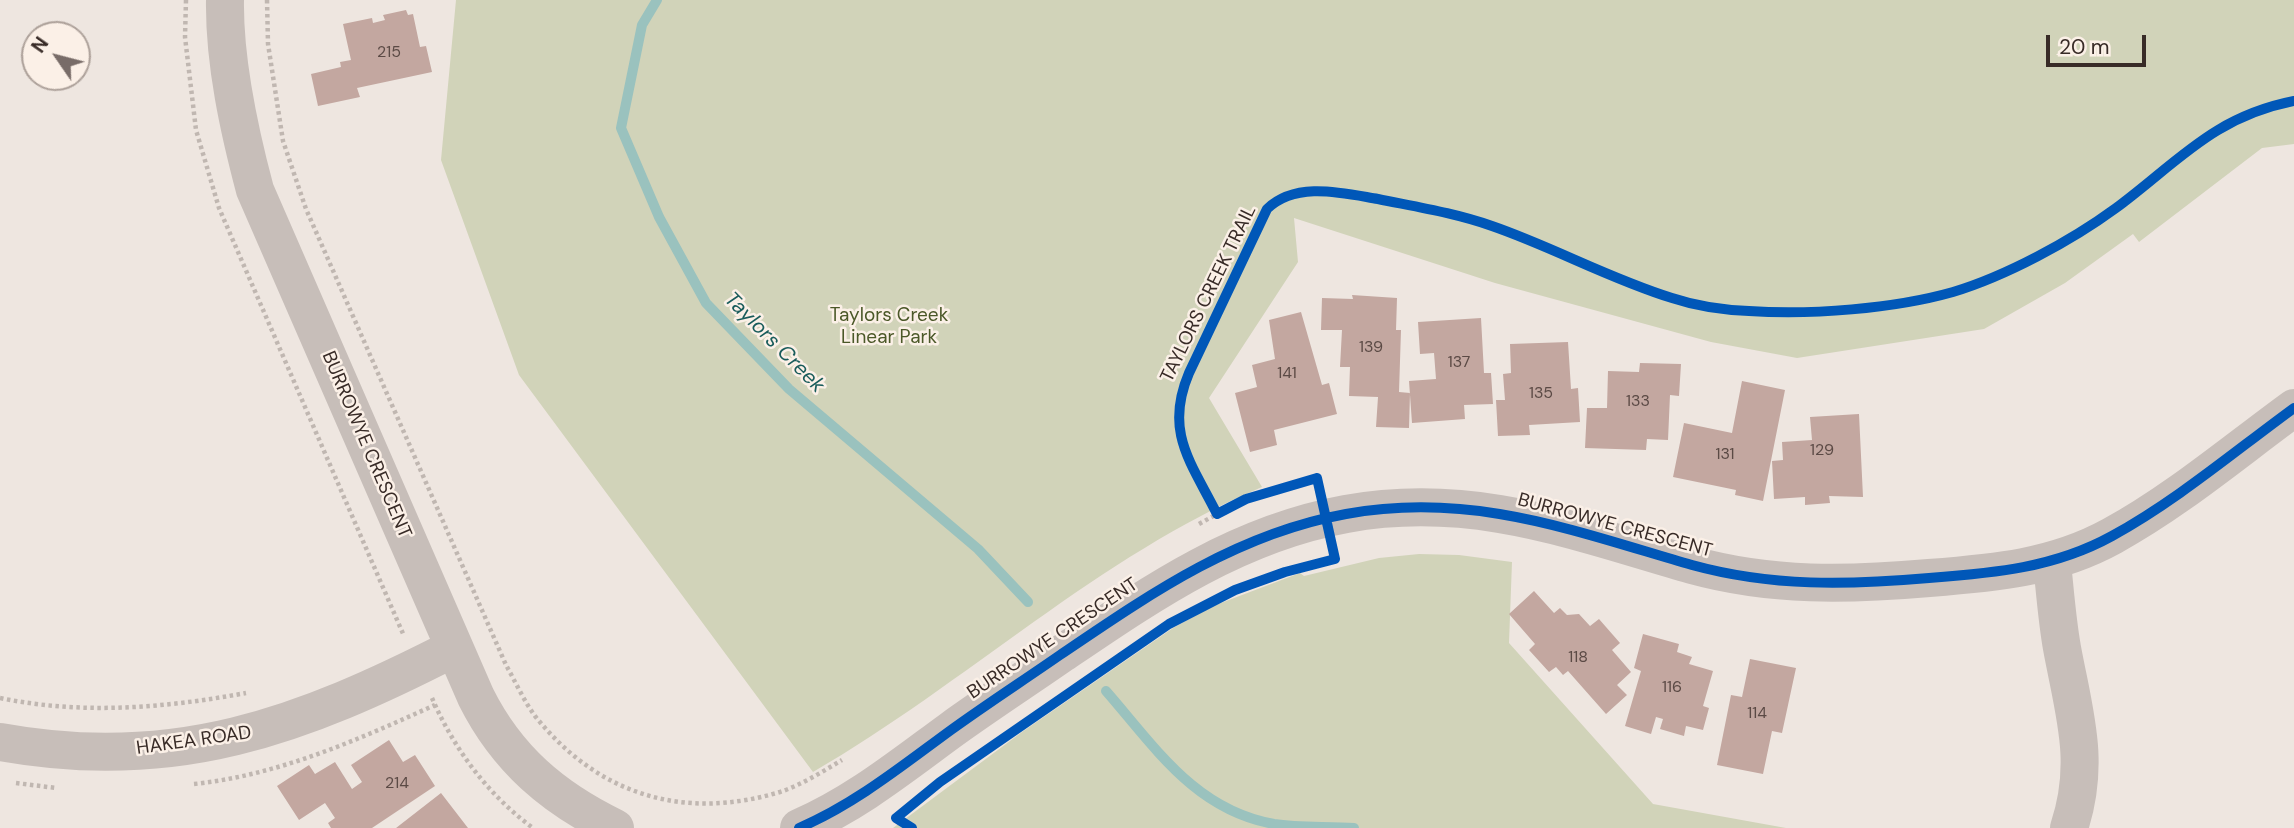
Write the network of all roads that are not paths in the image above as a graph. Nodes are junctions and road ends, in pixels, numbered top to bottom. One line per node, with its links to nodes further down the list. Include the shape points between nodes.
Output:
1 (225, 0): 4 (street, BURROWYE CRESCENT, via 243,145 255,190)
2 (2294, 408): 3 (street, BURROWYE CRESCENT, via 2112,537)
3 (2035, 567): 7 (street, BURROWYE CRESCENT, via 1873,583 1778,583 1498,513 1411,507 1338,516 1270,534 1172,580 856,798); 8 (street, via 2062,648 2076,711 2081,766)
4 (454, 648): 5 (street, HAKEA ROAD, via 327,708 225,741 115,751); 6 (street, BURROWYE CRESCENT, via 486,718 521,765 576,808)
5 (0, 741)
6 (615, 828)
7 (799, 828)
8 (2069, 828)

